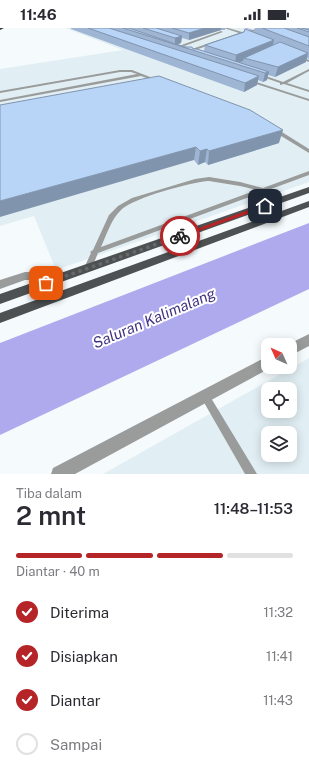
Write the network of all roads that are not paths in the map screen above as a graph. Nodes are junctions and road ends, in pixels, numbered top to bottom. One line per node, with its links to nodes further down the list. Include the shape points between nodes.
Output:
1 (225, 28): 5 (lane)
2 (270, 29): 3 (lane)
3 (262, 30): 6 (lane); 6 (lane, via 254,34)
4 (222, 32): 9 (lane)
5 (242, 33): 6 (lane); 12 (lane)
6 (248, 33): 7 (lane)
7 (228, 42)
8 (176, 43): 9 (lane)
9 (182, 43): 11 (lane)
10 (168, 46): 11 (lane)
11 (175, 48): 12 (lane)
12 (186, 52): 13 (lane); 15 (lane)
13 (181, 53)
14 (291, 53): 16 (lane)
15 (195, 54)
16 (309, 61)
17 (309, 70): 24 (lane)
18 (256, 74): 24 (lane)
19 (142, 75): 21 (lane); 26 (lane, via 120,71); 32 (lane)
20 (244, 78): 27 (lane)
21 (157, 80): 22 (lane); 23 (lane)
22 (150, 82)
23 (164, 83)
24 (283, 83): 27 (lane); 28 (lane)
25 (309, 84): 28 (lane)
26 (38, 85): 30 (lane); 32 (lane)
27 (274, 88): 31 (lane)
28 (299, 88): 29 (lane); 31 (lane)
29 (309, 91)
30 (0, 92)
31 (286, 92): 34 (lane)
32 (42, 94): 33 (lane); 35 (lane)
33 (45, 98)
34 (309, 100)
35 (0, 101)
36 (272, 129): 37 (lane)
37 (309, 151)
38 (309, 173): 39 (lane)
39 (264, 190): 42 (lane); 42 (lane, via 209,179 197,180 134,199 120,206 111,217)
40 (309, 190): 43 (main road)
41 (309, 204): 47 (main road)
42 (94, 252): 43 (lane)
43 (88, 268): 44 (main road)
44 (46, 283): 45 (street, via 35,276 25,276); 46 (main road); 47 (main road)
45 (0, 285)
46 (0, 299)
47 (52, 299): 48 (main road)
48 (0, 318)
49 (309, 340): 50 (street)
50 (297, 346)
51 (261, 366): 52 (street)
52 (205, 396): 53 (street); 54 (lane)
53 (60, 474)
54 (251, 474)

